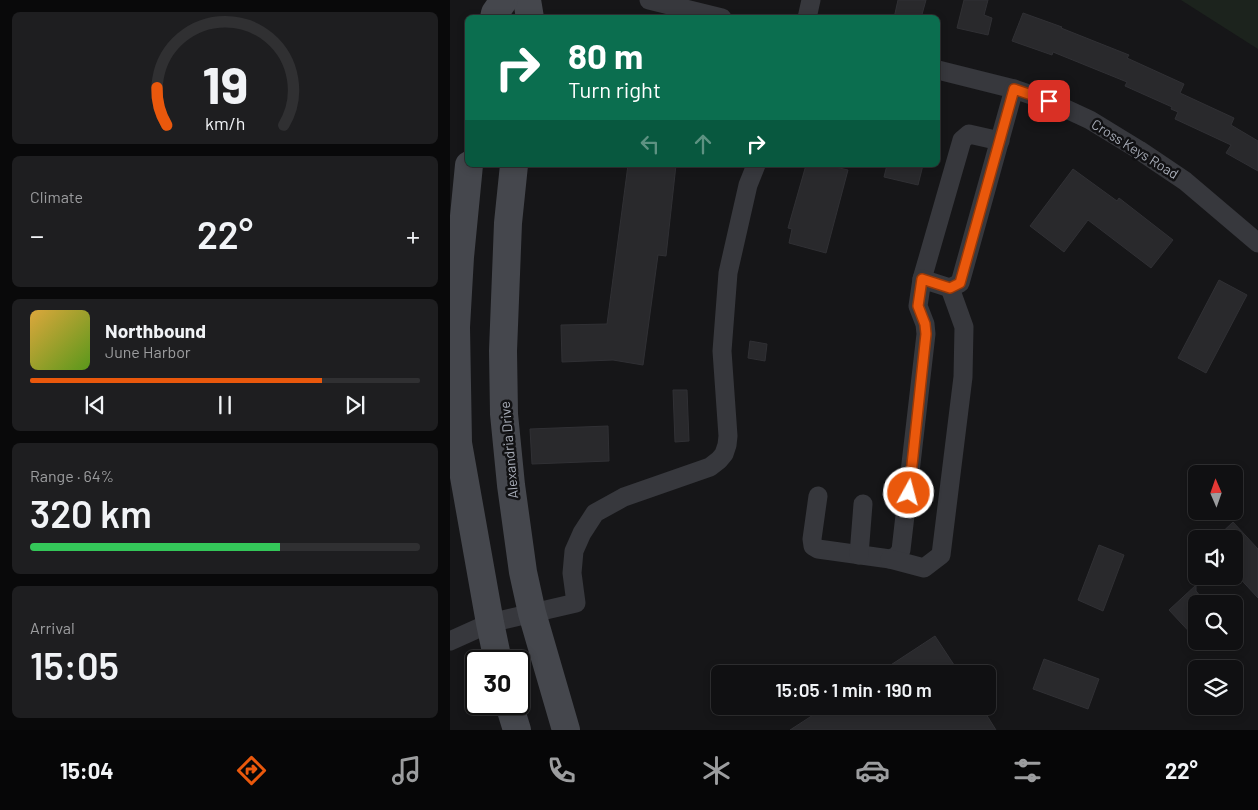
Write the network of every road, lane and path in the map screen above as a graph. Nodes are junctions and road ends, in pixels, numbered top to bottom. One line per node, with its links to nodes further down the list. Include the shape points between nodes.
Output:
1 (504, 0): 5 (main road)
2 (527, 0): 6 (main road)
3 (649, 0): 7 (street)
4 (811, 0): 8 (street)
5 (495, 15)
6 (530, 15)
7 (710, 15)
8 (808, 15)
9 (940, 70): 10 (street, Cross Keys Road)
10 (1014, 89): 11 (street); 15 (street, Cross Keys Road, via 1090,120 1139,150 1185,181)
11 (1000, 141): 16 (street, via 969,134 962,140); 17 (street, via 960,283)
12 (469, 167): 23 (main road, via 456,326 458,443)
13 (514, 167): 22 (main road, Alexandria Drive, via 508,223 504,414 523,572)
14 (755, 167): 22 (street, via 748,185 728,273 722,351 728,436 724,454 710,467 624,497 595,513 574,550 572,574 576,603)
15 (1258, 243)
16 (922, 279): 17 (street); 21 (street, via 918,306 926,334 911,474 901,550)
17 (950, 288): 21 (street, via 964,327 963,377 940,555 924,568)
18 (818, 496): 20 (street, via 813,546 818,550)
19 (863, 504): 20 (street)
20 (859, 555): 21 (street)
21 (890, 559)
22 (532, 613): 23 (street); 28 (main road, Alexandria Drive)
23 (490, 623): 24 (street); 25 (main road)
24 (450, 642)
25 (496, 650)
26 (512, 715): 27 (main road)
27 (517, 730)
28 (566, 730)

